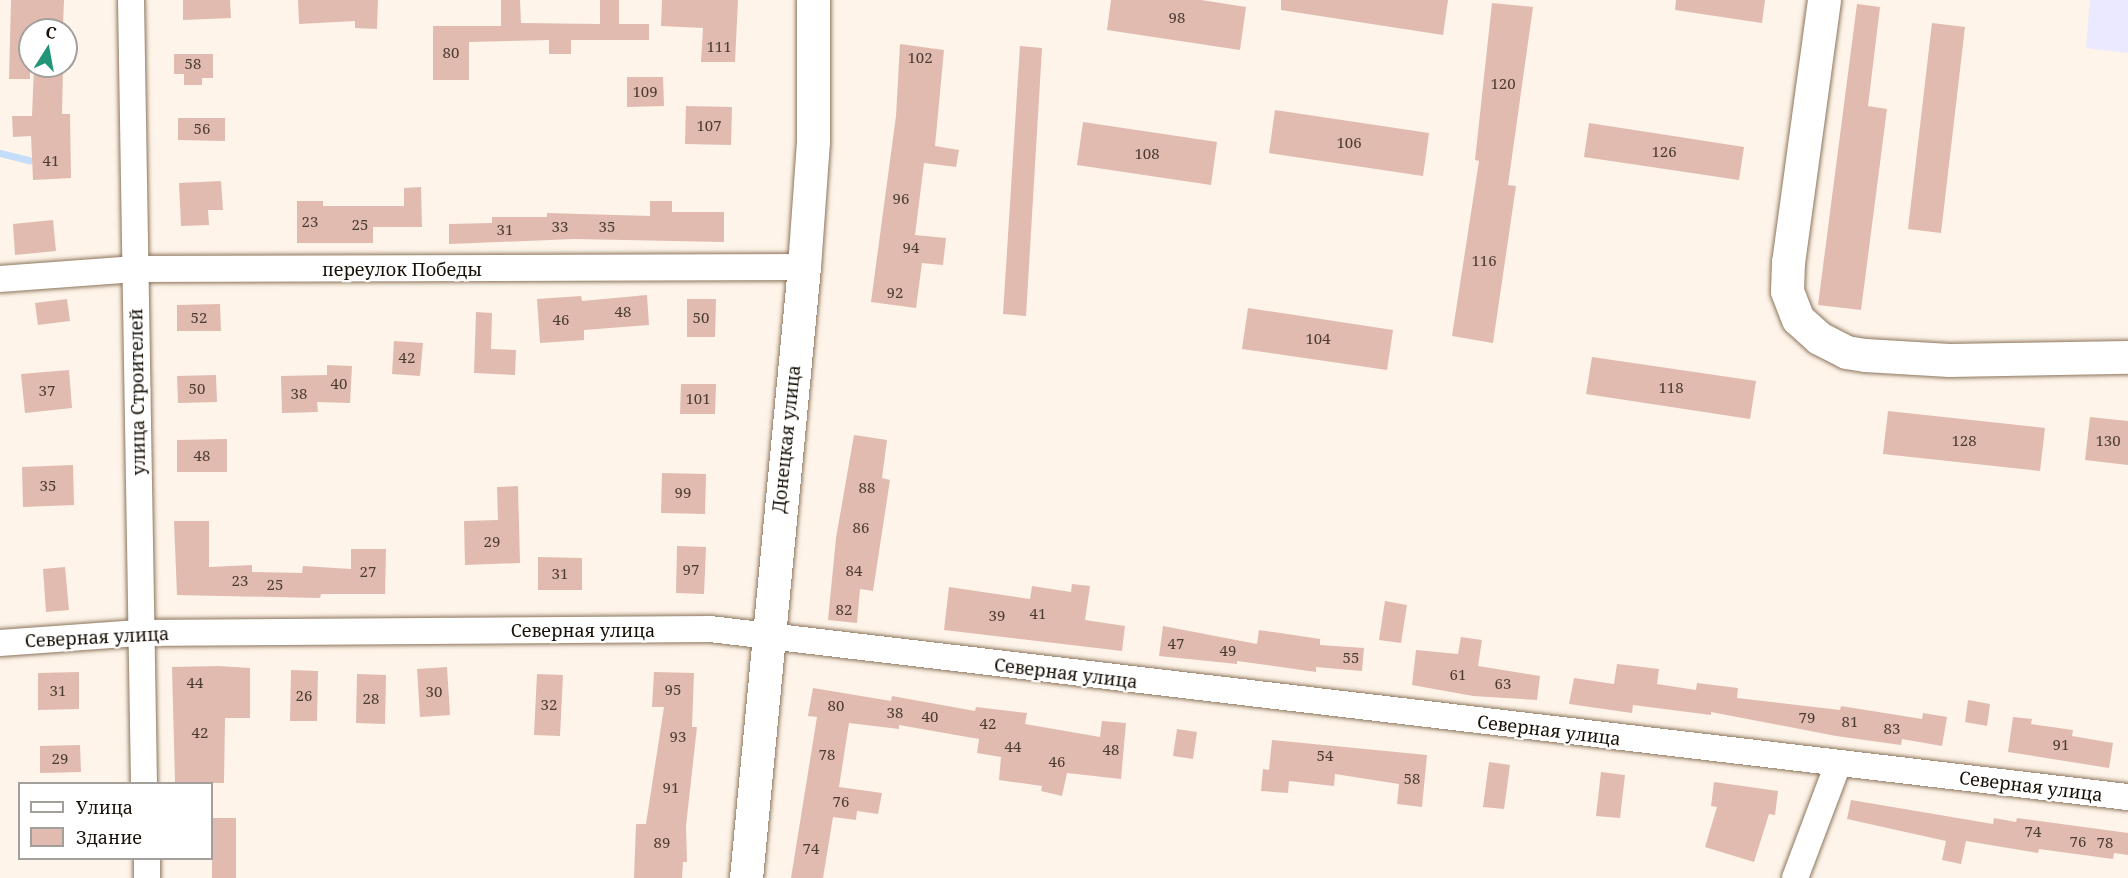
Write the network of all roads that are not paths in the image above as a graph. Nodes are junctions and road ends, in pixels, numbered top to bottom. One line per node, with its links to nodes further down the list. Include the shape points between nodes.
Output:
1 (131, 0): 5 (street, улица Строителей)
2 (813, 0): 4 (street, Донецкая улица, via 813,141)
3 (1824, 0): 7 (street, via 1788,262 1786,291 1798,319 1819,338 1846,352 1865,355 1949,360)
4 (804, 267): 5 (street, переулок Победы); 9 (street, Донецкая улица)
5 (136, 269): 6 (street, переулок Победы); 8 (street, улица Строителей)
6 (0, 279)
7 (2128, 357)
8 (139, 633): 9 (street, Северная улица, via 710,629); 10 (street, Северная улица); 12 (street, улица Строителей)
9 (766, 638): 11 (street, Северная улица); 16 (street, Донецкая улица)
10 (0, 643)
11 (1838, 764): 13 (street, Северная улица); 17 (street)
12 (144, 782)
13 (2128, 797)
14 (147, 860): 15 (street)
15 (147, 878)
16 (746, 878)
17 (1795, 878)

